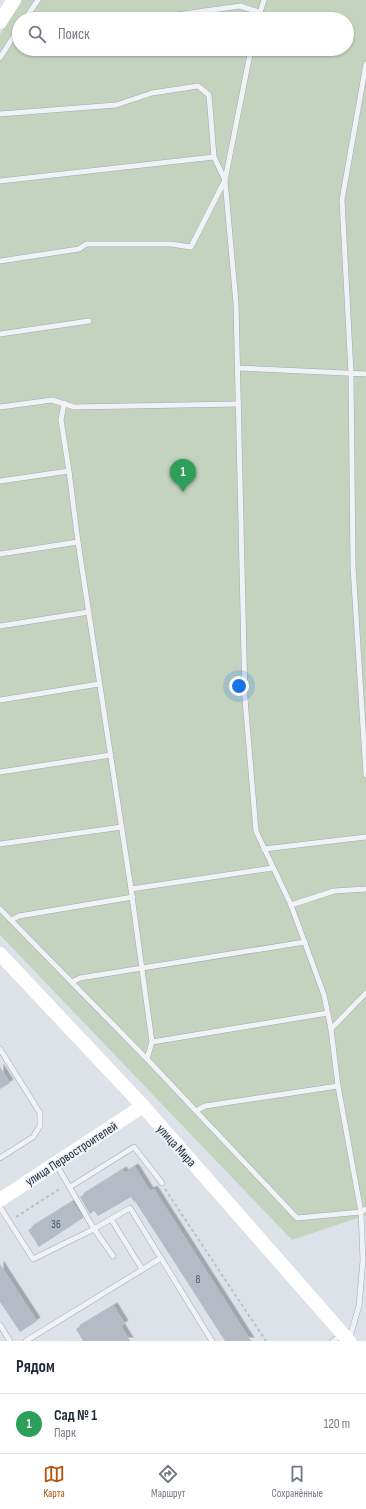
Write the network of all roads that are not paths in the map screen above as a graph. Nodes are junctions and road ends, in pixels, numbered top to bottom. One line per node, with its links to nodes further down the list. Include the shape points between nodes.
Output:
1 (14, 0): 7 (main road)
2 (38, 0): 4 (lane)
3 (264, 0): 6 (lane)
4 (30, 12)
5 (198, 12): 6 (lane, via 240,6)
6 (259, 12)
7 (2, 16)
8 (12, 40): 10 (lane)
9 (250, 56): 14 (lane)
10 (0, 58)
11 (366, 64): 20 (lane, via 342,200)
12 (0, 114): 13 (lane, via 116,105 152,93 198,86 208,95)
13 (214, 157): 14 (lane); 15 (lane)
14 (225, 180): 16 (lane, via 190,247 171,244 86,244 79,249); 19 (lane, via 236,303)
15 (0, 181)
16 (0, 261)
17 (89, 321): 18 (lane)
18 (0, 334)
19 (238, 368): 20 (lane); 23 (lane)
20 (351, 373): 21 (lane); 35 (lane, via 353,566)
21 (366, 374)
22 (64, 403): 23 (lane, via 74,407); 24 (lane, via 52,400); 25 (lane, via 61,420)
23 (238, 404): 39 (lane, via 245,699 256,831)
24 (0, 407)
25 (69, 471): 26 (lane); 27 (lane)
26 (0, 481)
27 (78, 542): 28 (lane); 29 (lane)
28 (0, 554)
29 (89, 612): 30 (lane); 31 (lane)
30 (0, 626)
31 (99, 684): 32 (lane); 33 (lane)
32 (0, 700)
33 (110, 755): 34 (lane); 36 (lane)
34 (0, 772)
35 (366, 775)
36 (122, 827): 38 (lane); 41 (lane)
37 (366, 837): 39 (lane)
38 (0, 844)
39 (264, 849): 40 (lane)
40 (273, 868): 41 (lane); 44 (lane)
41 (132, 889): 43 (lane)
42 (366, 889): 44 (lane, via 334,890)
43 (133, 897): 46 (lane, via 19,916); 49 (lane)
44 (291, 905): 47 (lane)
45 (0, 909): 46 (lane)
46 (11, 920): 50 (lane)
47 (305, 942): 49 (lane); 52 (lane)
48 (0, 954): 58 (main road, улица Мира)
49 (142, 968): 50 (lane, via 80,978); 54 (lane)
50 (72, 982): 56 (lane)
51 (366, 993): 53 (lane)
52 (328, 1012): 53 (lane); 54 (lane)
53 (331, 1029): 57 (lane)
54 (152, 1042): 56 (lane)
55 (0, 1049): 60 (lane, via 40,1113 40,1126 33,1137)
56 (147, 1060): 59 (lane)
57 (338, 1086): 59 (lane, via 205,1106); 66 (lane)
58 (143, 1106): 61 (main road, улица Первостроителей); 73 (main road, улица Мира)
59 (196, 1111): 66 (lane, via 297,1218)
60 (0, 1158)
61 (55, 1164): 63 (lane); 64 (main road, улица Первостроителей)
62 (162, 1183): 63 (lane, via 134,1147)
63 (68, 1185): 68 (lane)
64 (0, 1200)
65 (0, 1207): 68 (lane, via 33,1260)
66 (364, 1210): 73 (lane, via 358,1306)
67 (111, 1219): 68 (lane); 70 (lane, via 130,1208); 71 (lane)
68 (94, 1229): 69 (lane)
69 (113, 1256)
70 (161, 1258): 71 (lane); 76 (lane)
71 (142, 1269): 75 (lane)
72 (0, 1325): 74 (lane)
73 (343, 1339)
74 (10, 1341)
75 (26, 1341)
76 (212, 1341)

